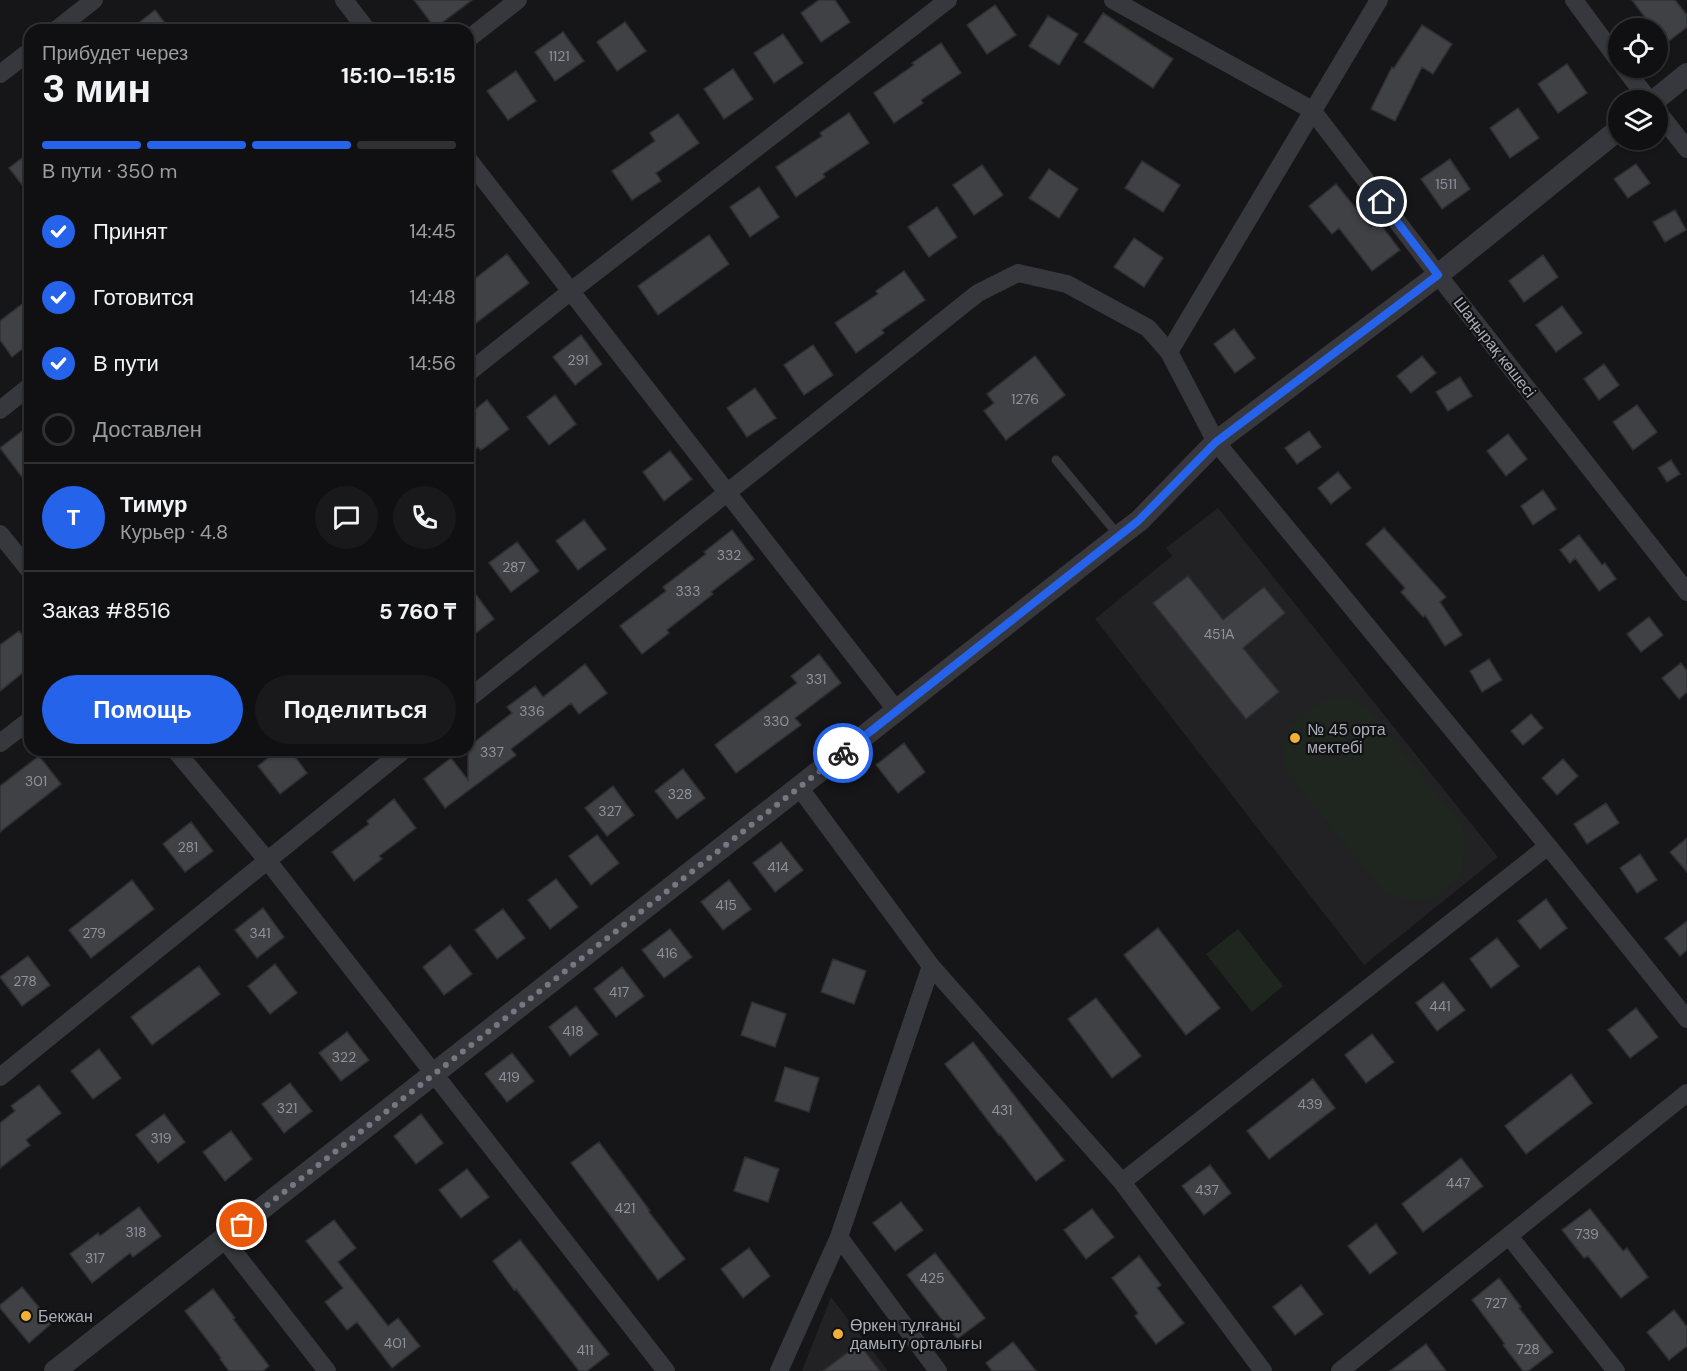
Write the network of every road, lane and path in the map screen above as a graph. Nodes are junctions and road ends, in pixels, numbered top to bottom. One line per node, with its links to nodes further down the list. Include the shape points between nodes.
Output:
1 (94, 0): 8 (street)
2 (344, 0): 9 (street)
3 (518, 0): 10 (street)
4 (948, 0): 24 (street)
5 (1113, 0): 18 (street, Шаңырақ көшесі)
6 (1378, 0): 18 (street)
7 (1574, 0): 11 (street)
8 (64, 24)
9 (363, 24)
10 (474, 34)
11 (1608, 46)
12 (24, 56): 13 (street)
13 (0, 74)
14 (1687, 74): 17 (street)
15 (1632, 78): 16 (street)
16 (1641, 90)
17 (1667, 90)
18 (1312, 110): 23 (street, Шаңырақ көшесі); 25 (street)
19 (1668, 125): 21 (street)
20 (1608, 138): 23 (street)
21 (1687, 149)
22 (474, 167): 24 (street)
23 (1438, 275): 29 (street); 35 (street, Шаңырақ көшесі)
24 (571, 291): 26 (street); 31 (street)
25 (1169, 352): 29 (street); 31 (street, via 1148,328 1068,284 1018,273 978,293)
26 (474, 368)
27 (24, 391): 28 (street)
28 (0, 410)
29 (1216, 442): 33 (street); 43 (street)
30 (1056, 460): 33 (lane)
31 (727, 492): 36 (street); 37 (street)
32 (0, 534): 34 (street)
33 (1119, 536): 37 (street)
34 (24, 564)
35 (1687, 592)
36 (474, 694)
37 (897, 711): 42 (street)
38 (24, 725): 39 (street)
39 (0, 743)
40 (181, 756): 44 (street)
41 (397, 756): 44 (street)
42 (799, 787): 45 (street); 47 (street)
43 (1548, 846): 46 (street); 50 (street)
44 (267, 860): 47 (street); 48 (street)
45 (931, 966): 50 (street); 52 (street)
46 (1687, 1019)
47 (433, 1074): 53 (street); 56 (street)
48 (0, 1077)
49 (1687, 1093): 51 (street)
50 (1122, 1182): 59 (street)
51 (1509, 1236): 60 (street); 61 (street)
52 (839, 1237): 57 (street); 58 (street)
53 (224, 1239): 54 (street); 55 (street)
54 (55, 1371)
55 (327, 1371)
56 (666, 1371)
57 (779, 1371)
58 (938, 1371)
59 (1263, 1371)
60 (1340, 1371)
61 (1616, 1371)

